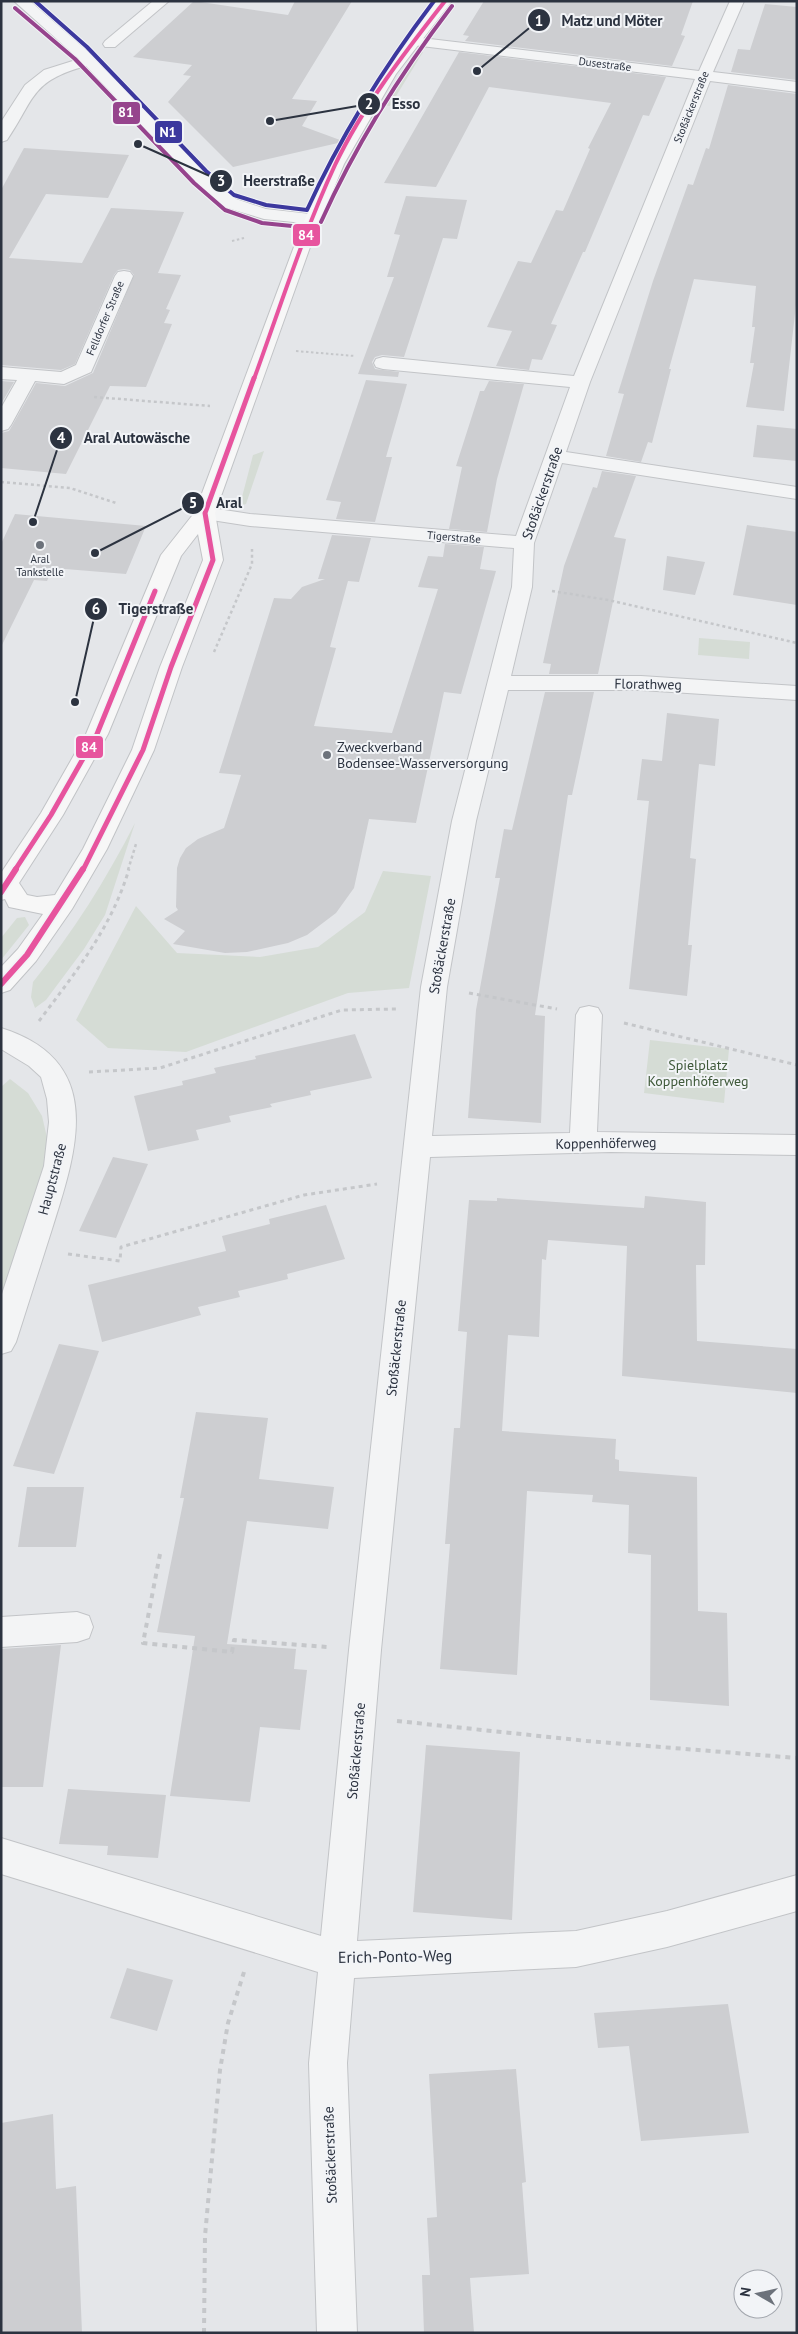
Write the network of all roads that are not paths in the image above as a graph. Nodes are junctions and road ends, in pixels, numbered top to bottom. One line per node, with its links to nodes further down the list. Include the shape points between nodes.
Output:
1 (21, 1): 7 (street)
2 (162, 1): 6 (street)
3 (445, 1): 5 (main road)
4 (737, 1): 8 (street, Stoßäckerstraße)
5 (413, 41): 8 (street, Dusestraße); 11 (main road, via 364,114 336,164)
6 (110, 44)
7 (89, 62): 10 (street, via 43,76 26,96); 11 (street, via 200,177 230,203 264,214)
8 (704, 76): 9 (street, Dusestraße); 16 (street, Stoßäckerstraße)
9 (797, 87)
10 (1, 137)
11 (312, 219): 20 (main road)
12 (124, 276): 15 (street, Felldorfer Straße, via 84,368 64,378)
13 (383, 363): 16 (street)
14 (1, 373): 15 (street)
15 (29, 375): 17 (street)
16 (581, 382): 18 (street, Stoßäckerstraße)
17 (1, 425)
18 (554, 456): 19 (street); 21 (street, Stoßäckerstraße)
19 (797, 494)
20 (205, 513): 21 (street, Tigerstraße, via 250,520); 24 (main road, via 171,555 97,734); 25 (main road, via 214,560 142,750 95,849)
21 (524, 543): 22 (street, Stoßäckerstraße, via 522,587)
22 (500, 683): 23 (street, Florathweg, via 696,685); 31 (street, Stoßäckerstraße, via 464,821 433,995)
23 (797, 693)
24 (5, 888): 25 (main road, via 18,901 37,906)
25 (63, 902): 26 (main road, via 27,956)
26 (1, 984)
27 (589, 1015): 29 (street)
28 (1, 1038): 32 (street, Hauptstraße, via 37,1059 53,1076 63,1136 58,1166)
29 (584, 1143): 30 (street, Koppenhöferweg); 31 (street, Koppenhöferweg)
30 (797, 1145)
31 (416, 1147): 37 (street, Stoßäckerstraße, via 365,1650)
32 (1, 1342)
33 (77, 1627): 34 (street)
34 (1, 1632)
35 (1, 1856): 37 (street, Erich-Ponto-Weg)
36 (797, 1893): 37 (street, Erich-Ponto-Weg, via 666,1929 576,1949)
37 (339, 1960): 38 (street, Stoßäckerstraße, via 328,2063)
38 (337, 2333)

